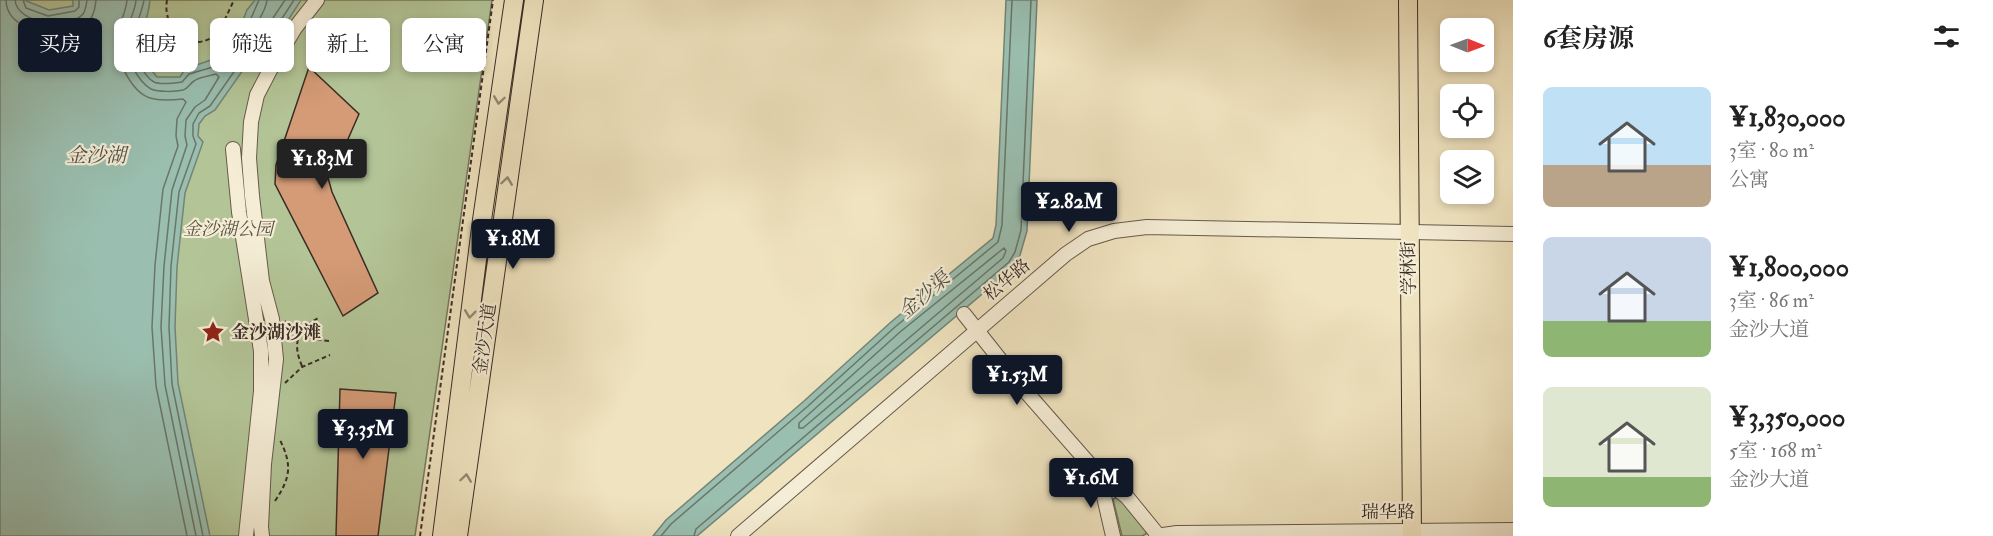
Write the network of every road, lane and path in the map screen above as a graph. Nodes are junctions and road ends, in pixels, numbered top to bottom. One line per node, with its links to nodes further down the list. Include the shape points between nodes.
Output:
1 (167, 0): 2 (path, via 165,8 176,36 203,42 217,36)
2 (234, 0)
3 (317, 0): 22 (street, via 270,70 257,95 251,122 252,196 276,359)
4 (493, 0): 27 (path)
5 (513, 0): 28 (main road, 金沙大道, one-way to 28)
6 (534, 0): 29 (main road, 金沙大道, one-way to 6)
7 (1408, 0): 9 (main road, 学林街)
8 (233, 149): 25 (street, via 261,351 261,392)
9 (1409, 234): 10 (street, 松华路); 14 (street, 松华路, via 1147,227 1114,231 1088,239 1066,254); 24 (main road, 学林街)
10 (1513, 234)
11 (963, 314): 14 (street)
12 (282, 316): 15 (path)
13 (320, 318): 15 (path, via 306,325)
14 (976, 330): 21 (street); 30 (street, 松华路)
15 (301, 333): 16 (path); 18 (path, via 296,346)
16 (330, 341)
17 (330, 355): 18 (path)
18 (302, 367): 19 (path)
19 (285, 384)
20 (278, 436): 22 (path, via 289,459 287,476 270,507)
21 (1099, 475): 31 (street); 32 (street, via 1127,496)
22 (261, 511): 26 (street)
23 (1513, 531): 24 (street, 瑞华路)
24 (1412, 533): 32 (street, 瑞华路)
25 (246, 536)
26 (262, 536)
27 (420, 536)
28 (442, 536)
29 (458, 536)
30 (738, 536)
31 (1113, 536)
32 (1157, 536)

